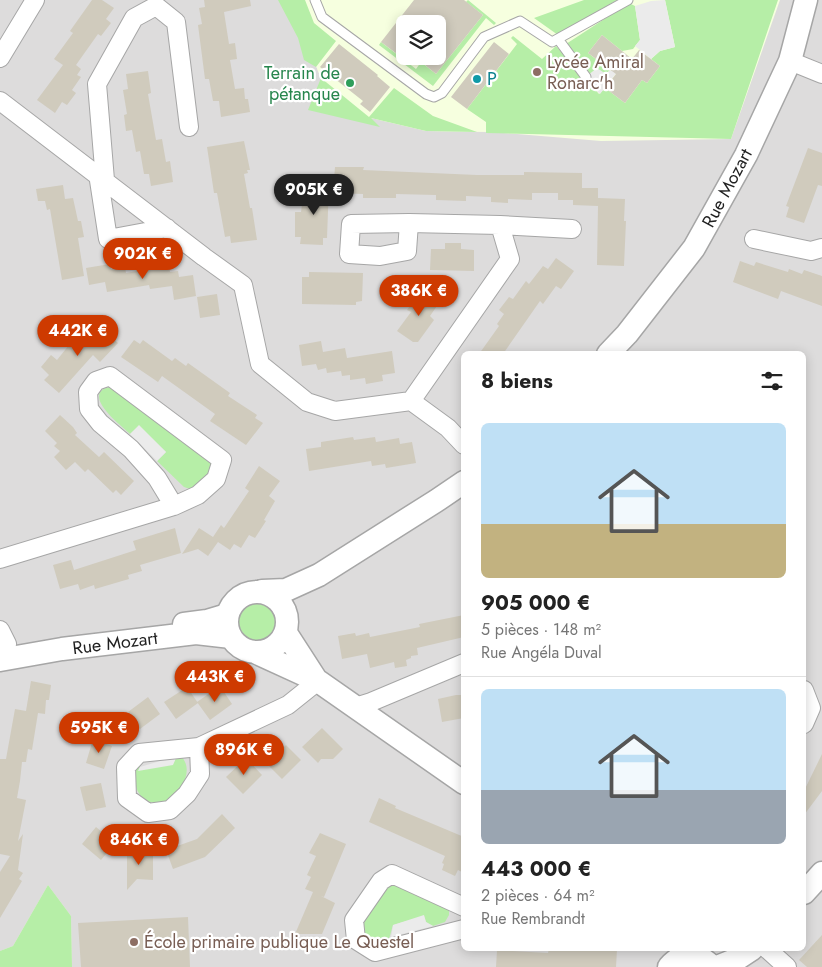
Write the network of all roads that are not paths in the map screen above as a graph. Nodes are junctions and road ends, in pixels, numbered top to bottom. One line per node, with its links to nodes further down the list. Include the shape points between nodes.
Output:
1 (35, 0): 6 (street)
2 (315, 0): 5 (lane, via 322,17 434,97 442,93 484,37 520,21 552,42)
3 (628, 0): 5 (lane)
4 (806, 0): 7 (street, Rue Mozart)
5 (558, 39): 9 (lane)
6 (0, 58)
7 (790, 61): 8 (street); 19 (street, Rue Mozart, via 746,154 694,248)
8 (822, 74)
9 (586, 77)
10 (0, 101): 12 (street)
11 (189, 127): 12 (street, via 176,22 156,6 134,18 97,84)
12 (101, 177): 15 (street); 15 (street, via 108,239)
13 (409, 223): 14 (street)
14 (500, 225): 16 (street); 20 (street, via 510,259)
15 (167, 228): 20 (street, via 243,285 260,364 307,402 335,412)
16 (572, 229)
17 (754, 239): 18 (street, via 810,251)
18 (822, 248)
19 (611, 351)
20 (411, 401): 21 (street)
21 (461, 442)
22 (461, 484): 25 (street)
23 (174, 506): 23 (street, via 198,495 216,479 222,460 120,382 110,376 96,380 88,392 89,409 157,478); 24 (street)
24 (0, 559)
25 (318, 575): 26 (street, via 286,590); 27 (street)
26 (262, 591): 27 (street, via 283,604); 28 (street, via 253,591 236,599 231,607)
27 (287, 624): 30 (street, via 275,647); 32 (street)
28 (229, 626): 29 (street, Rue Mozart, via 207,622); 30 (street, via 238,645)
29 (1, 647)
30 (257, 653): 32 (street)
31 (461, 664): 34 (street)
32 (318, 682): 34 (street); 36 (street, via 288,705)
33 (806, 695): 35 (street, via 811,708)
34 (355, 707): 37 (street)
35 (806, 719)
36 (199, 747): 36 (street, via 139,752 126,767 126,798 148,813 170,810 187,794 200,774)
37 (461, 781)
38 (822, 873): 39 (street)
39 (806, 891)
40 (461, 906): 41 (street, via 392,874 381,881 354,920 356,940 375,952)
41 (461, 930)
42 (749, 951): 46 (street)
43 (769, 951): 47 (street)
44 (669, 959): 45 (street, via 700,957)
45 (712, 967)
46 (717, 967)
47 (787, 967)

